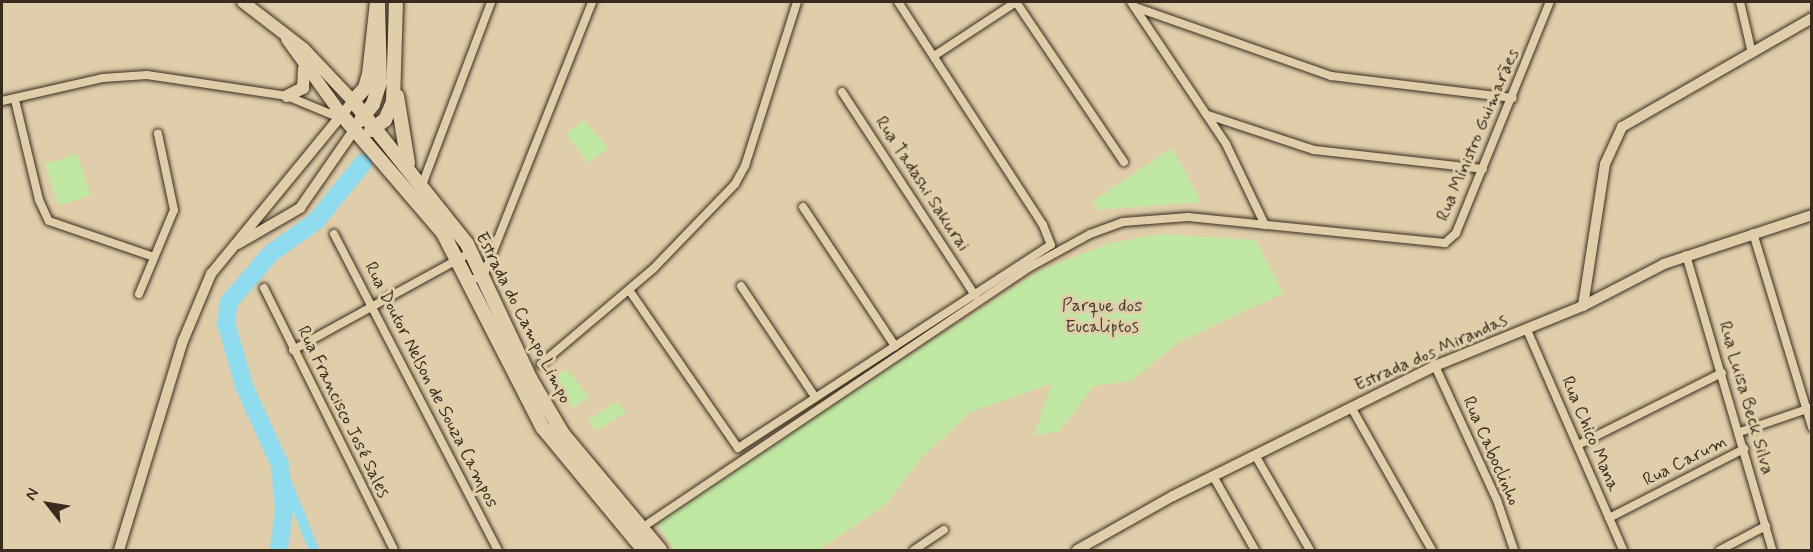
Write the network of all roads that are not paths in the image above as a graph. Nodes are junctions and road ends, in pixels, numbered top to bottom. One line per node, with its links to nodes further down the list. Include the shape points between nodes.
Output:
1 (243, 2): 13 (main road)
2 (377, 2): 23 (main road, via 369,74 365,88); 24 (main road, via 380,82)
3 (396, 2): 17 (main road)
4 (491, 2): 33 (street)
5 (591, 2): 46 (street)
6 (797, 2): 50 (street, via 742,174 714,209)
7 (898, 2): 15 (street)
8 (1016, 2): 15 (street); 30 (street)
9 (1550, 2): 20 (street, Rua Ministro Guimarães)
10 (1740, 2): 14 (street)
11 (1133, 4): 20 (street, via 1331,76); 26 (street)
12 (1812, 18): 14 (street)
13 (281, 31): 16 (main road); 23 (main road)
14 (1752, 53): 54 (street, via 1635,117 1614,138)
15 (934, 56): 52 (street, via 1053,242)
16 (304, 69): 19 (main road, via 303,88); 25 (main road)
17 (396, 85): 27 (main road, via 390,112); 31 (main road)
18 (842, 92): 52 (street, Rua Tadashi Sakurai)
19 (287, 96): 21 (street, via 183,77 138,75); 25 (street)
20 (1513, 98): 32 (street, Rua Ministro Guimarães)
21 (15, 100): 22 (street); 44 (street, via 39,201 49,221)
22 (2, 101)
23 (353, 102): 24 (main road, Estrada do Campo Limpo); 25 (street)
24 (366, 113): 27 (main road, Estrada do Campo Limpo); 28 (main road)
25 (339, 115): 28 (main road, Estrada do Campo Limpo); 34 (street)
26 (1208, 116): 32 (street, via 1314,150); 38 (street)
27 (377, 128): 28 (main road); 31 (main road, Estrada do Campo Limpo)
28 (357, 131): 37 (street, via 300,208); 45 (main road, Estrada do Campo Limpo, via 416,199)
29 (158, 134): 44 (street, via 175,201)
30 (1124, 162)
31 (409, 168): 33 (main road, Estrada do Campo Limpo)
32 (1483, 169): 38 (street, Rua Ministro Guimarães, via 1456,233 1445,243)
33 (422, 185): 42 (main road, Estrada do Campo Limpo)
34 (269, 205): 37 (street, via 267,215); 41 (street)
35 (803, 207): 56 (street)
36 (1812, 215): 39 (street, Estrada dos Mirandas)
37 (282, 222): 41 (street)
38 (1265, 225): 71 (street, Rua Ministro Guimarães, via 1188,217 1123,222 1059,249)
39 (1754, 233): 43 (street, Estrada dos Mirandas); 63 (street)
40 (334, 234): 53 (street, Rua Doutor Nelson de Souza Campos)
41 (235, 245): 74 (street, via 215,266 189,322)
42 (471, 252): 45 (street); 46 (main road, Estrada do Campo Limpo)
43 (1686, 255): 54 (street, Estrada dos Mirandas); 60 (street, Rua Luisa Beck Silva)
44 (154, 257): 51 (street)
45 (458, 259): 47 (main road, Estrada do Campo Limpo); 53 (street)
46 (484, 274): 47 (street); 78 (main road, Estrada do Campo Limpo, via 545,405)
47 (470, 281): 77 (main road, Estrada do Campo Limpo, via 543,428)
48 (741, 286): 61 (street)
49 (264, 288): 57 (street, Rua Francisco José Sales)
50 (629, 290): 58 (street); 61 (street, via 736,447)
51 (139, 294)
52 (975, 295): 56 (street)
53 (372, 304): 57 (street); 76 (street, Rua Doutor Nelson de Souza Campos)
54 (1583, 306): 55 (street, Estrada dos Mirandas)
55 (1527, 330): 59 (street, Estrada dos Mirandas); 66 (street, Rua Chico Mana)
56 (895, 346): 61 (street)
57 (293, 350): 75 (street, Rua Francisco José Sales)
58 (542, 363)
59 (1435, 366): 62 (street, Estrada dos Mirandas); 84 (street, Rua Caboclinho, via 1497,500)
60 (1722, 373): 65 (street, Rua Luisa Beck Silva); 66 (street)
61 (815, 397)
62 (1351, 407): 68 (street, Estrada dos Mirandas); 83 (street)
63 (1809, 408): 64 (street); 65 (street)
64 (1812, 427)
65 (1740, 432): 67 (street, Rua Luisa Beck Silva)
66 (1578, 445): 70 (street, Rua Chico Mana)
67 (1744, 449): 70 (street, Rua Carum); 72 (street, Rua Luisa Beck Silva)
68 (1255, 455): 69 (street, Estrada dos Mirandas); 82 (street)
69 (1213, 476): 80 (street, Estrada dos Mirandas); 81 (street)
70 (1609, 518): 85 (street, Rua Chico Mana)
71 (650, 523)
72 (1766, 526): 86 (street); 87 (street, Rua Luisa Beck Silva)
73 (944, 530): 79 (street)
74 (119, 550)
75 (394, 550)
76 (498, 550)
77 (642, 550)
78 (660, 550)
79 (914, 550)
80 (1077, 550)
81 (1255, 550)
82 (1311, 550)
83 (1432, 550)
84 (1514, 550)
85 (1623, 550)
86 (1720, 550)
87 (1772, 550)

